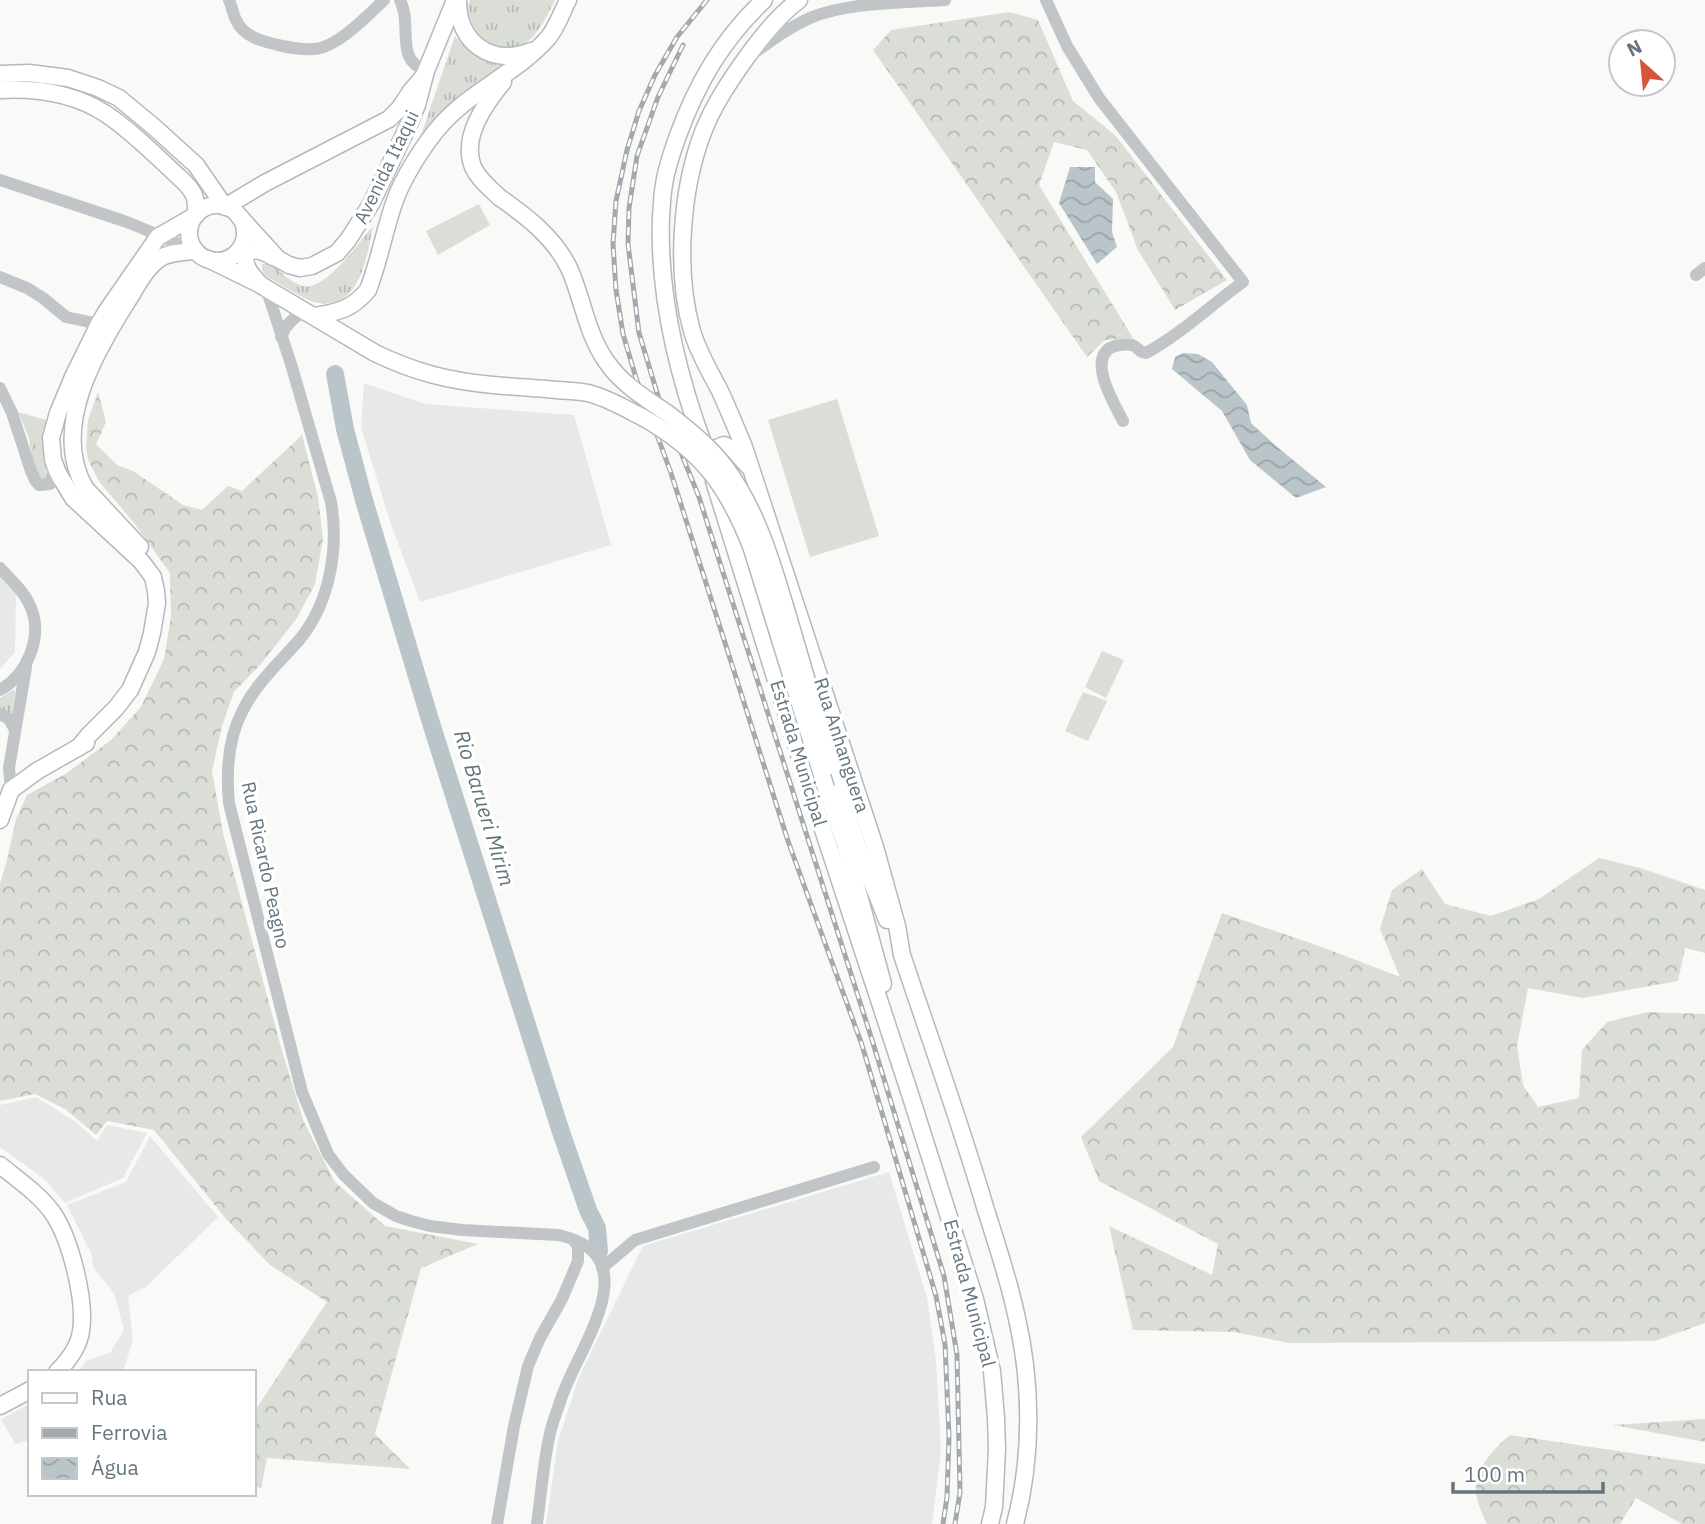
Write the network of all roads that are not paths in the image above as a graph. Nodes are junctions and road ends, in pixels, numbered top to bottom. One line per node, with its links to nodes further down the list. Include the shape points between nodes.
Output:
1 (229, 0): 2 (street, via 237,23 249,35 317,50 345,35)
2 (384, 0)
3 (400, 0): 14 (street, via 408,56)
4 (457, 0): 10 (main road, via 461,27 484,50 509,56); 14 (main road, Avenida Itaqui)
5 (568, 0): 10 (main road, via 550,36)
6 (764, 0): 29 (main road, Estrada Municipal, via 712,61 676,143 664,185 664,289 679,367)
7 (799, 0): 11 (main road, Rua Anhanguera, via 775,21)
8 (945, 0): 11 (street, via 825,13 800,23)
9 (1046, 0): 28 (street, via 1099,98 1243,282 1146,353 1132,345 1108,349 1102,374)
10 (537, 49): 12 (main road)
11 (745, 59): 30 (main road, Rua Anhanguera, via 703,132 688,188 682,238 691,327)
12 (512, 70): 24 (main road, via 456,110 430,138 394,202 373,277 360,300 345,309); 39 (main road, bridge, via 476,121 470,156 474,168 499,197 554,244 568,267 596,343 615,374 697,437 741,491 775,574 863,858)
13 (0, 74): 17 (main road, via 68,78 119,98 195,164)
14 (425, 74): 17 (main road, via 389,119 265,183); 21 (main road, Avenida Itaqui, via 410,122 348,240 337,253 312,266 300,268)
15 (0, 90): 18 (main road, via 56,93 104,113 190,187 197,201)
16 (0, 180): 19 (street)
17 (231, 211): 18 (main road, via 217,205); 20 (main road, via 244,229 242,245 224,260); 21 (main road)
18 (196, 215): 19 (main road); 20 (main road, via 189,237)
19 (158, 237): 20 (street); 25 (main road)
20 (202, 255): 23 (main road); 31 (main road, via 169,254 157,260 135,288 85,381)
21 (278, 259): 23 (main road, Avenida Itaqui, via 256,250 246,254 248,270)
22 (0, 277): 25 (street, via 27,288 66,317)
23 (263, 286): 24 (main road); 26 (street, Rua Ricardo Peagno)
24 (310, 313): 26 (street, via 292,320); 40 (main road, bridge, via 375,353 442,378 599,396 654,424 709,469 725,491 752,549 845,844 876,956)
25 (99, 324): 31 (main road, via 51,438 53,460)
26 (281, 337): 43 (street, Rua Ricardo Peagno, via 331,502 333,557 316,613 252,694 238,720 227,779 231,811 302,1093 328,1154 343,1174 373,1203 396,1216 430,1226 559,1235)
27 (0, 388): 31 (street, via 35,481 42,486)
28 (1123, 421)
29 (709, 462): 30 (main road, via 715,449 729,446); 40 (main road, Estrada Municipal)
30 (753, 474): 39 (main road, Rua Anhanguera, via 875,847)
31 (65, 482): 37 (main road, via 85,488 155,564 167,602 163,634 157,655 124,711 94,739)
32 (0, 568): 33 (street, via 25,596 34,617)
33 (27, 663): 34 (street); 36 (street)
34 (0, 690)
35 (0, 714): 36 (street)
36 (15, 730): 37 (street)
37 (11, 790): 38 (main road)
38 (0, 820)
39 (902, 955): 51 (main road, Rua Anhanguera, via 967,1146 1019,1325 1028,1423)
40 (891, 1036): 50 (main road, Estrada Municipal, via 987,1349 997,1449)
41 (0, 1165): 45 (main road, via 54,1214 73,1260 81,1331)
42 (874, 1167): 44 (street, via 635,1240)
43 (574, 1241): 44 (street, via 593,1251); 48 (street, via 578,1261 528,1366)
44 (602, 1268): 49 (street, via 602,1304 564,1387 549,1436)
45 (59, 1370)
46 (28, 1391): 47 (main road)
47 (0, 1406)
48 (497, 1524)
49 (537, 1524)
50 (990, 1524)
51 (1015, 1524)

